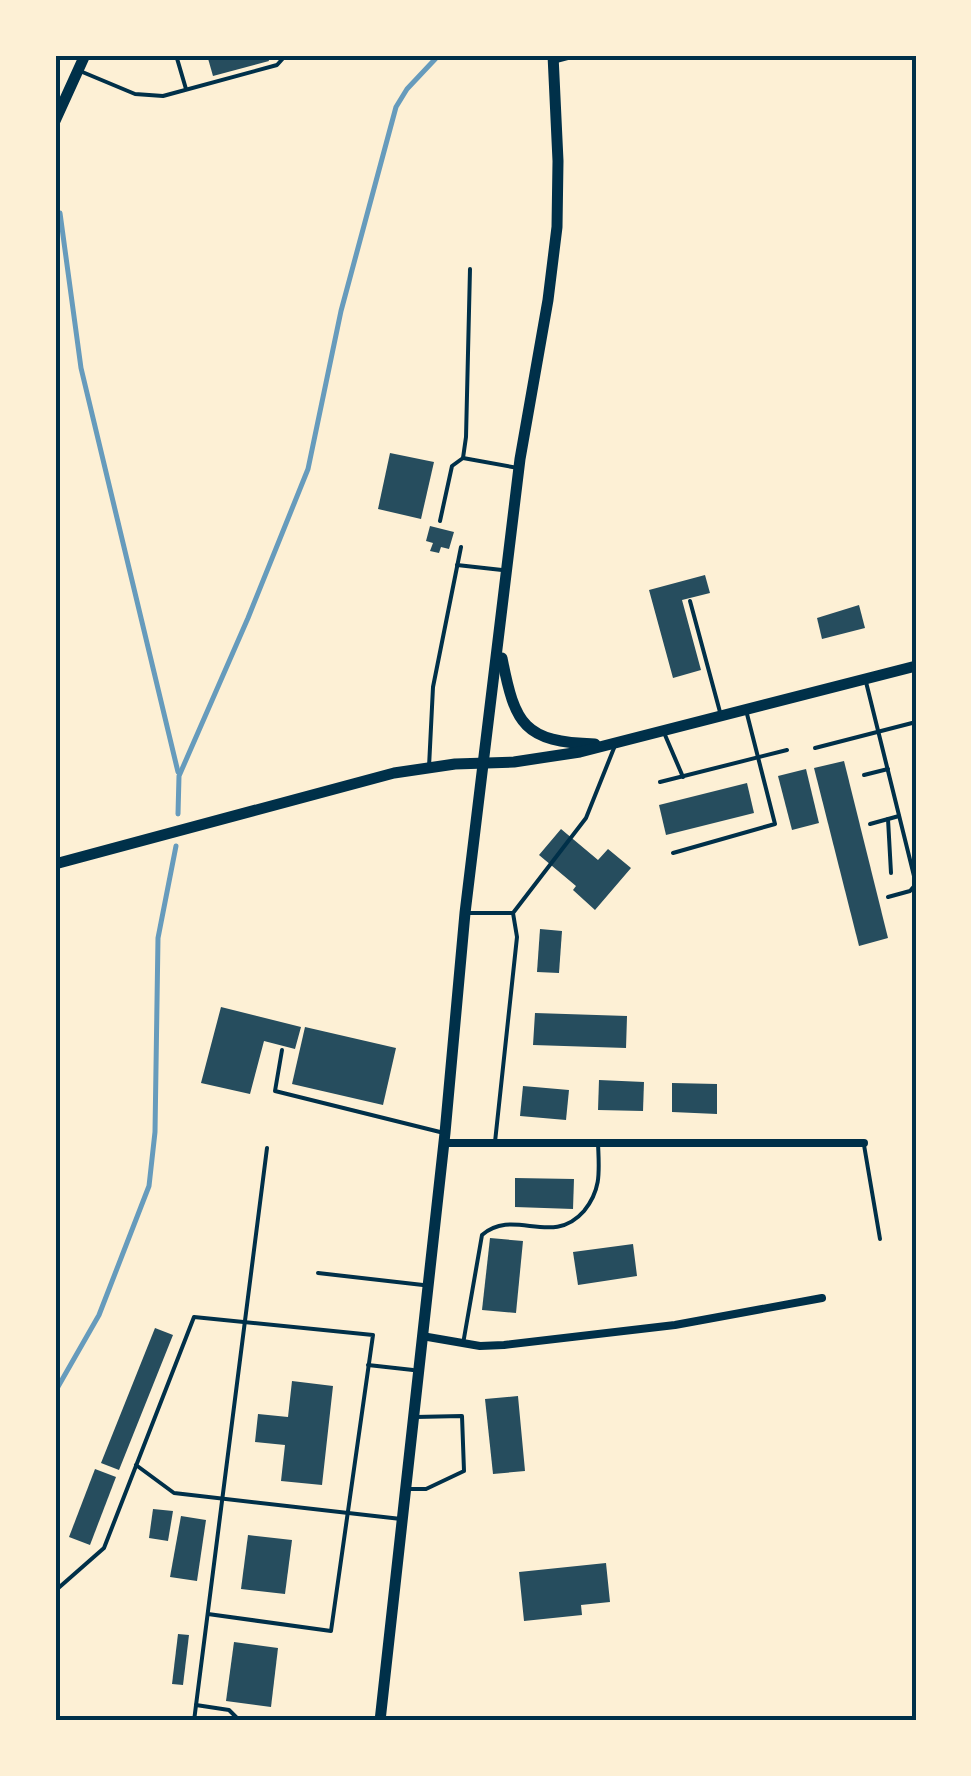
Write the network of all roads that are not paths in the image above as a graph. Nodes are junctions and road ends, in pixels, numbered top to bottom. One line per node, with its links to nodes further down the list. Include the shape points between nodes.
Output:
1 (84, 55): 6 (main road)
2 (176, 55): 7 (lane)
3 (572, 55): 5 (street)
4 (286, 58): 7 (lane)
5 (553, 58): 11 (main road, via 557,227)
6 (78, 70): 7 (lane, via 135,94); 8 (main road)
7 (186, 90)
8 (55, 121)
9 (470, 269): 10 (lane)
10 (463, 458): 11 (lane); 12 (lane, via 452,466)
11 (520, 468): 15 (main road)
12 (440, 521)
13 (461, 547): 14 (lane)
14 (457, 565): 15 (lane); 30 (lane, via 432,687)
15 (507, 570): 17 (main road)
16 (690, 600): 21 (lane)
17 (499, 644): 25 (main road, via 523,724 560,741); 29 (main road)
18 (916, 666): 19 (main road)
19 (865, 679): 20 (main road); 24 (lane)
20 (746, 710): 21 (main road); 28 (lane)
21 (721, 716): 23 (main road)
22 (916, 722): 24 (lane)
23 (663, 731): 25 (main road); 33 (lane)
24 (878, 731): 26 (lane); 31 (lane)
25 (615, 744): 29 (main road); 43 (lane, via 586,818)
26 (815, 748)
27 (788, 750): 28 (lane)
28 (758, 758): 33 (lane); 38 (lane, via 775,824)
29 (486, 763): 30 (main road); 42 (main road)
30 (429, 767): 39 (main road)
31 (888, 770): 32 (lane); 35 (lane)
32 (864, 775)
33 (683, 776): 34 (lane)
34 (660, 782)
35 (899, 816): 36 (lane); 41 (lane, via 916,884)
36 (888, 819): 37 (lane); 40 (lane)
37 (870, 824)
38 (673, 853)
39 (55, 864)
40 (891, 873)
41 (888, 897)
42 (465, 913): 43 (lane); 45 (main road)
43 (513, 913): 48 (lane, via 517,937)
44 (282, 1050): 45 (lane, via 275,1091)
45 (444, 1138): 48 (street); 52 (main road)
46 (598, 1143): 47 (street); 48 (street); 56 (lane, via 599,1184 573,1224 505,1224 482,1235)
47 (864, 1143): 50 (lane)
48 (494, 1144)
49 (267, 1148): 54 (lane)
50 (880, 1239)
51 (318, 1273): 52 (lane)
52 (428, 1286): 55 (main road)
53 (822, 1298): 56 (street, via 675,1325)
54 (245, 1322): 57 (lane, via 373,1335); 60 (lane, via 194,1317); 62 (lane)
55 (422, 1336): 56 (street); 58 (main road)
56 (463, 1344)
57 (368, 1365): 58 (lane); 63 (lane)
58 (418, 1371): 59 (main road)
59 (413, 1417): 61 (main road); 61 (lane, via 462,1416 464,1471 426,1489)
60 (136, 1466): 62 (lane, via 174,1493); 65 (lane, via 104,1548)
61 (405, 1489): 64 (main road)
62 (222, 1498): 63 (lane); 66 (lane)
63 (348, 1513): 64 (lane); 66 (lane, via 331,1631)
64 (402, 1519): 70 (main road)
65 (55, 1591)
66 (208, 1614): 67 (lane)
67 (196, 1705): 68 (lane); 69 (lane, via 229,1710)
68 (194, 1721)
69 (240, 1721)
70 (380, 1721)

